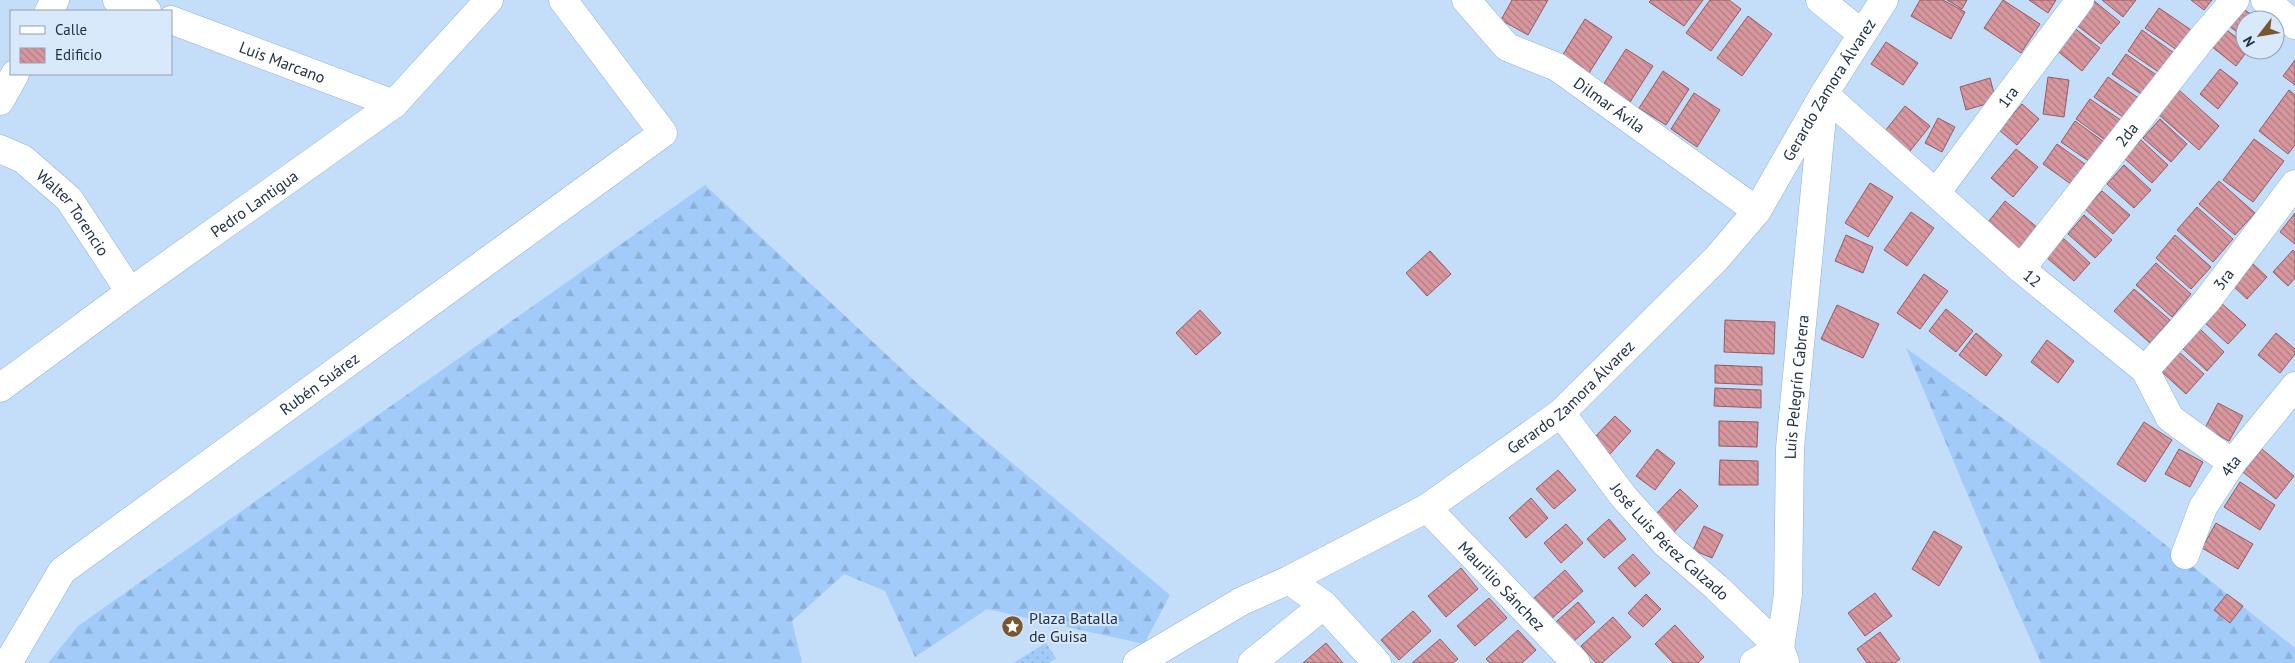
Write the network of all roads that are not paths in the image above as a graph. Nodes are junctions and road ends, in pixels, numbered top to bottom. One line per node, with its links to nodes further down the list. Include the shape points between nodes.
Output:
1 (117, 0): 10 (street)
2 (489, 0): 17 (street, Pedro Lantigua)
3 (563, 0): 34 (street, Rubén Suárez, via 663,133 62,571)
4 (1466, 0): 21 (street, Dilmar Ávila, via 1507,47 1556,67)
5 (1820, 0): 13 (street)
6 (1884, 0): 13 (street, Gerardo Zamora Álvarez)
7 (2080, 0): 20 (street, 1ra)
8 (2235, 0): 22 (street, 2da)
9 (2264, 0): 12 (street)
10 (144, 10)
11 (172, 20): 17 (street, Luis Marcano)
12 (2295, 25)
13 (1861, 33): 15 (street, Gerardo Zamora Álvarez)
14 (14, 75): 16 (street)
15 (1824, 94): 20 (street, 12); 21 (street, Gerardo Zamora Álvarez); 33 (street, Luis Pelegrín Cabrera, via 1790,448 1788,595)
16 (0, 101)
17 (394, 104): 23 (street, Pedro Lantigua)
18 (0, 149): 23 (street, Walter Torencio, via 23,159 69,199)
19 (2295, 184): 24 (street, 3ra, via 2206,302)
20 (1936, 193): 22 (street, 12)
21 (1757, 211): 27 (street, Gerardo Zamora Álvarez, via 1716,259)
22 (2021, 269): 24 (street, 12)
23 (130, 292): 26 (street, Pedro Lantigua)
24 (2145, 370): 28 (street, 12, via 2170,418)
25 (2295, 386): 28 (street, 4ta)
26 (0, 388)
27 (1561, 413): 29 (street, Gerardo Zamora Álvarez); 33 (street, José Luis Pérez Calzado, via 1623,496 1665,543 1716,587)
28 (2232, 463): 30 (street, 4ta, via 2203,508)
29 (1426, 508): 31 (street, Gerardo Zamora Álvarez); 38 (street, Maurilio Sánchez)
30 (2186, 555)
31 (1289, 580): 32 (street); 35 (street, Gerardo Zamora Álvarez, via 1242,601)
32 (1324, 605): 36 (street); 37 (street)
33 (1783, 656): 39 (street)
34 (8, 663)
35 (1137, 663)
36 (1252, 663)
37 (1377, 663)
38 (1576, 663)
39 (1754, 663)

